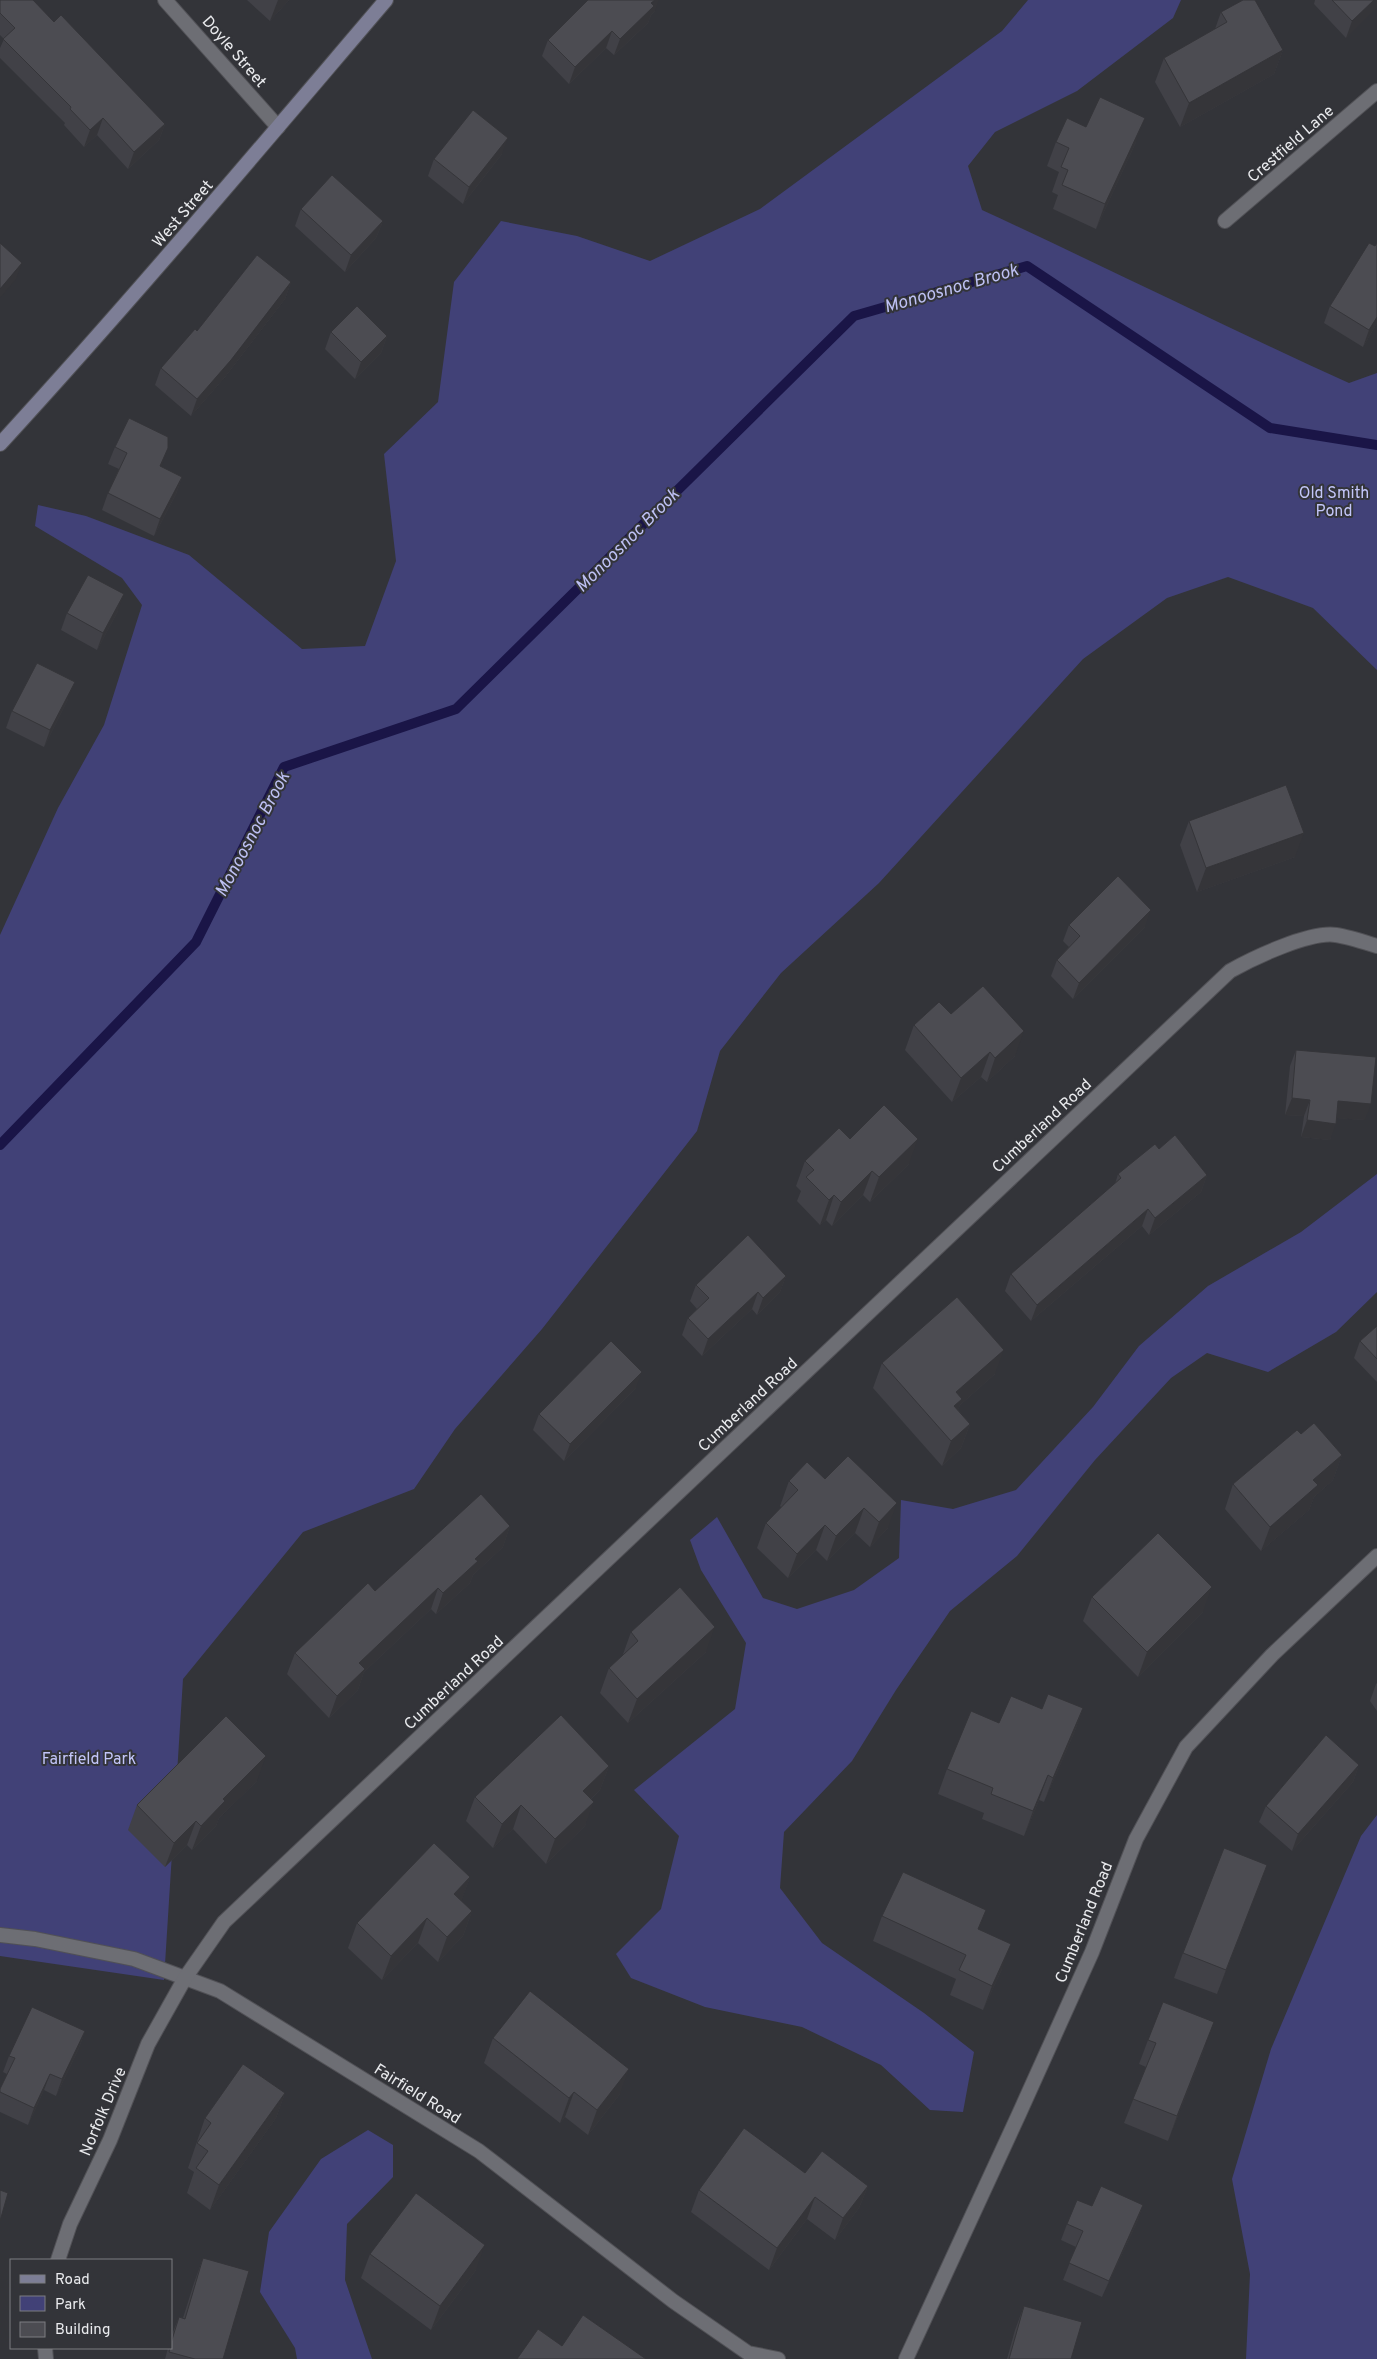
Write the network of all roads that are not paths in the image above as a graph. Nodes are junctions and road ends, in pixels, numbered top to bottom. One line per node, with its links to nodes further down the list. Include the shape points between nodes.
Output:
1 (165, 0): 4 (street, Doyle Street)
2 (386, 0): 4 (main road, West Street)
3 (1377, 91): 5 (street, Crestfield Lane)
4 (278, 127): 6 (main road, West Street, via 56,384)
5 (1225, 221)
6 (0, 444)
7 (1377, 946): 10 (street, Cumberland Road, via 1334,934 1321,936 1273,949 1230,971 224,1922)
8 (1377, 1556): 13 (street, Cumberland Road, via 1272,1655 1186,1747 1136,1839 1088,1961)
9 (0, 1935): 10 (street, Fairfield Road, via 134,1959)
10 (185, 1978): 11 (street, Norfolk Drive, via 148,2044 110,2140 70,2224); 12 (street, Fairfield Road, via 220,1991 480,2151 702,2322 748,2353)
11 (58, 2259)
12 (778, 2359)
13 (906, 2359)

